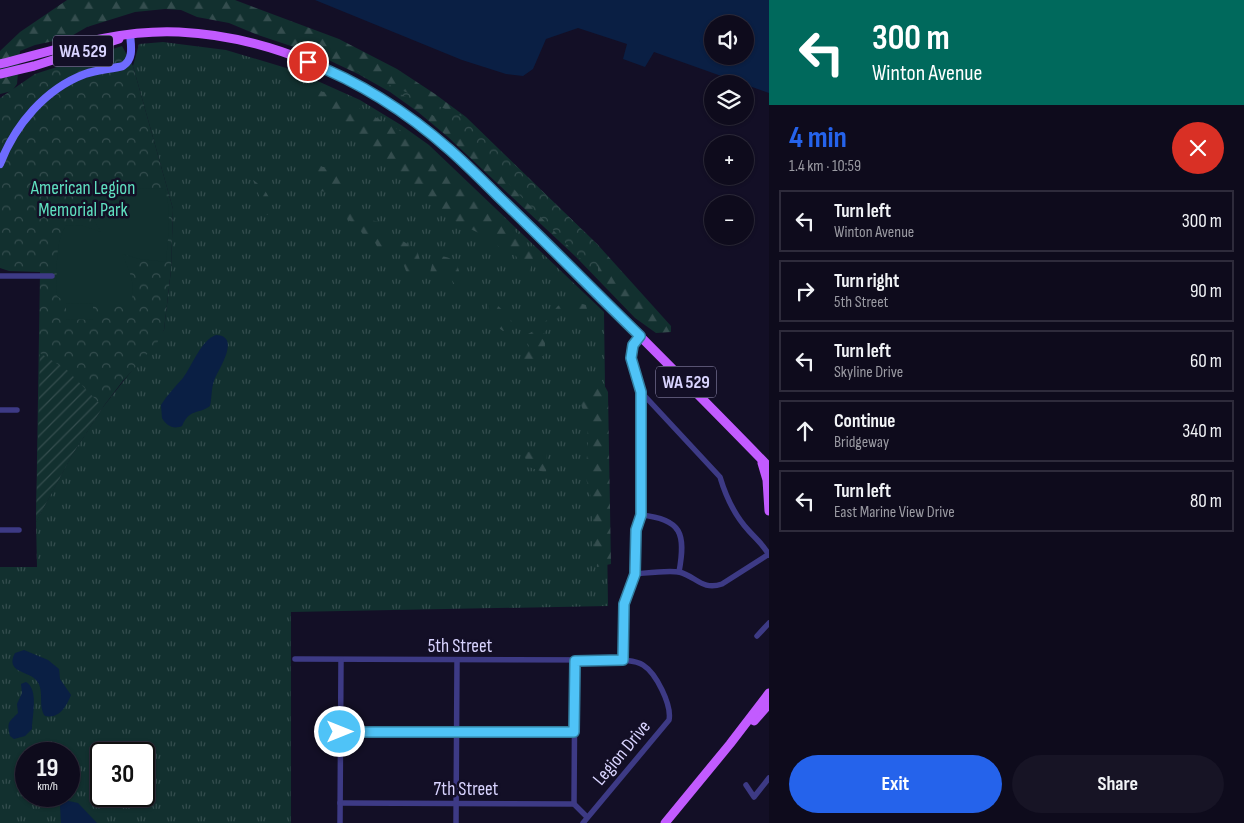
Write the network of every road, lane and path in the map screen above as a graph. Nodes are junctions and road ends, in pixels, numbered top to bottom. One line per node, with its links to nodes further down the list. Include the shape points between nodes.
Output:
1 (130, 34): 2 (main road, WA 529, via 102,37); 3 (main road, WA 529); 4 (main road, via 131,59 128,63 87,74 53,91 18,129); 7 (main road, WA 529, via 179,32 227,38 290,55 359,85 396,108 451,151)
2 (0, 64)
3 (0, 74)
4 (0, 164)
5 (0, 276): 6 (street)
6 (52, 276)
7 (640, 336): 8 (street, via 633,345 631,358); 11 (main road, WA 529)
8 (641, 392): 15 (street); 18 (street, via 720,477 732,509)
9 (0, 410): 10 (street)
10 (17, 410)
11 (760, 458): 12 (main road, WA 529); 14 (main road, via 767,480)
12 (769, 467)
13 (769, 501): 14 (main road)
14 (769, 510)
15 (641, 515): 19 (street, via 664,518 678,529 681,538); 20 (street, via 636,530)
16 (0, 530): 17 (street)
17 (19, 530)
18 (769, 555): 19 (street, via 715,586)
19 (679, 572): 20 (street)
20 (635, 574): 25 (street, via 624,604)
21 (769, 623): 22 (street)
22 (757, 636)
23 (295, 659): 24 (street, 5th Street)
24 (341, 660): 26 (street, 5th Street); 30 (street)
25 (623, 660): 27 (street, 5th Street); 39 (street, Legion Drive, via 642,664 651,672 668,704 669,720)
26 (457, 661): 27 (street, 5th Street); 31 (street)
27 (575, 661): 32 (street)
28 (769, 693): 33 (main road)
29 (769, 706): 33 (main road)
30 (340, 732): 31 (street); 36 (street)
31 (457, 732): 32 (street); 37 (street)
32 (574, 732): 38 (street)
33 (730, 744): 43 (main road)
34 (769, 778): 35 (street, via 754,797)
35 (746, 786)
36 (340, 803): 37 (street, 7th Street); 40 (street)
37 (457, 804): 38 (street, 7th Street); 41 (street)
38 (574, 804): 39 (street)
39 (587, 816): 42 (street, Legion Drive)
40 (340, 823)
41 (456, 823)
42 (583, 823)
43 (665, 823)

